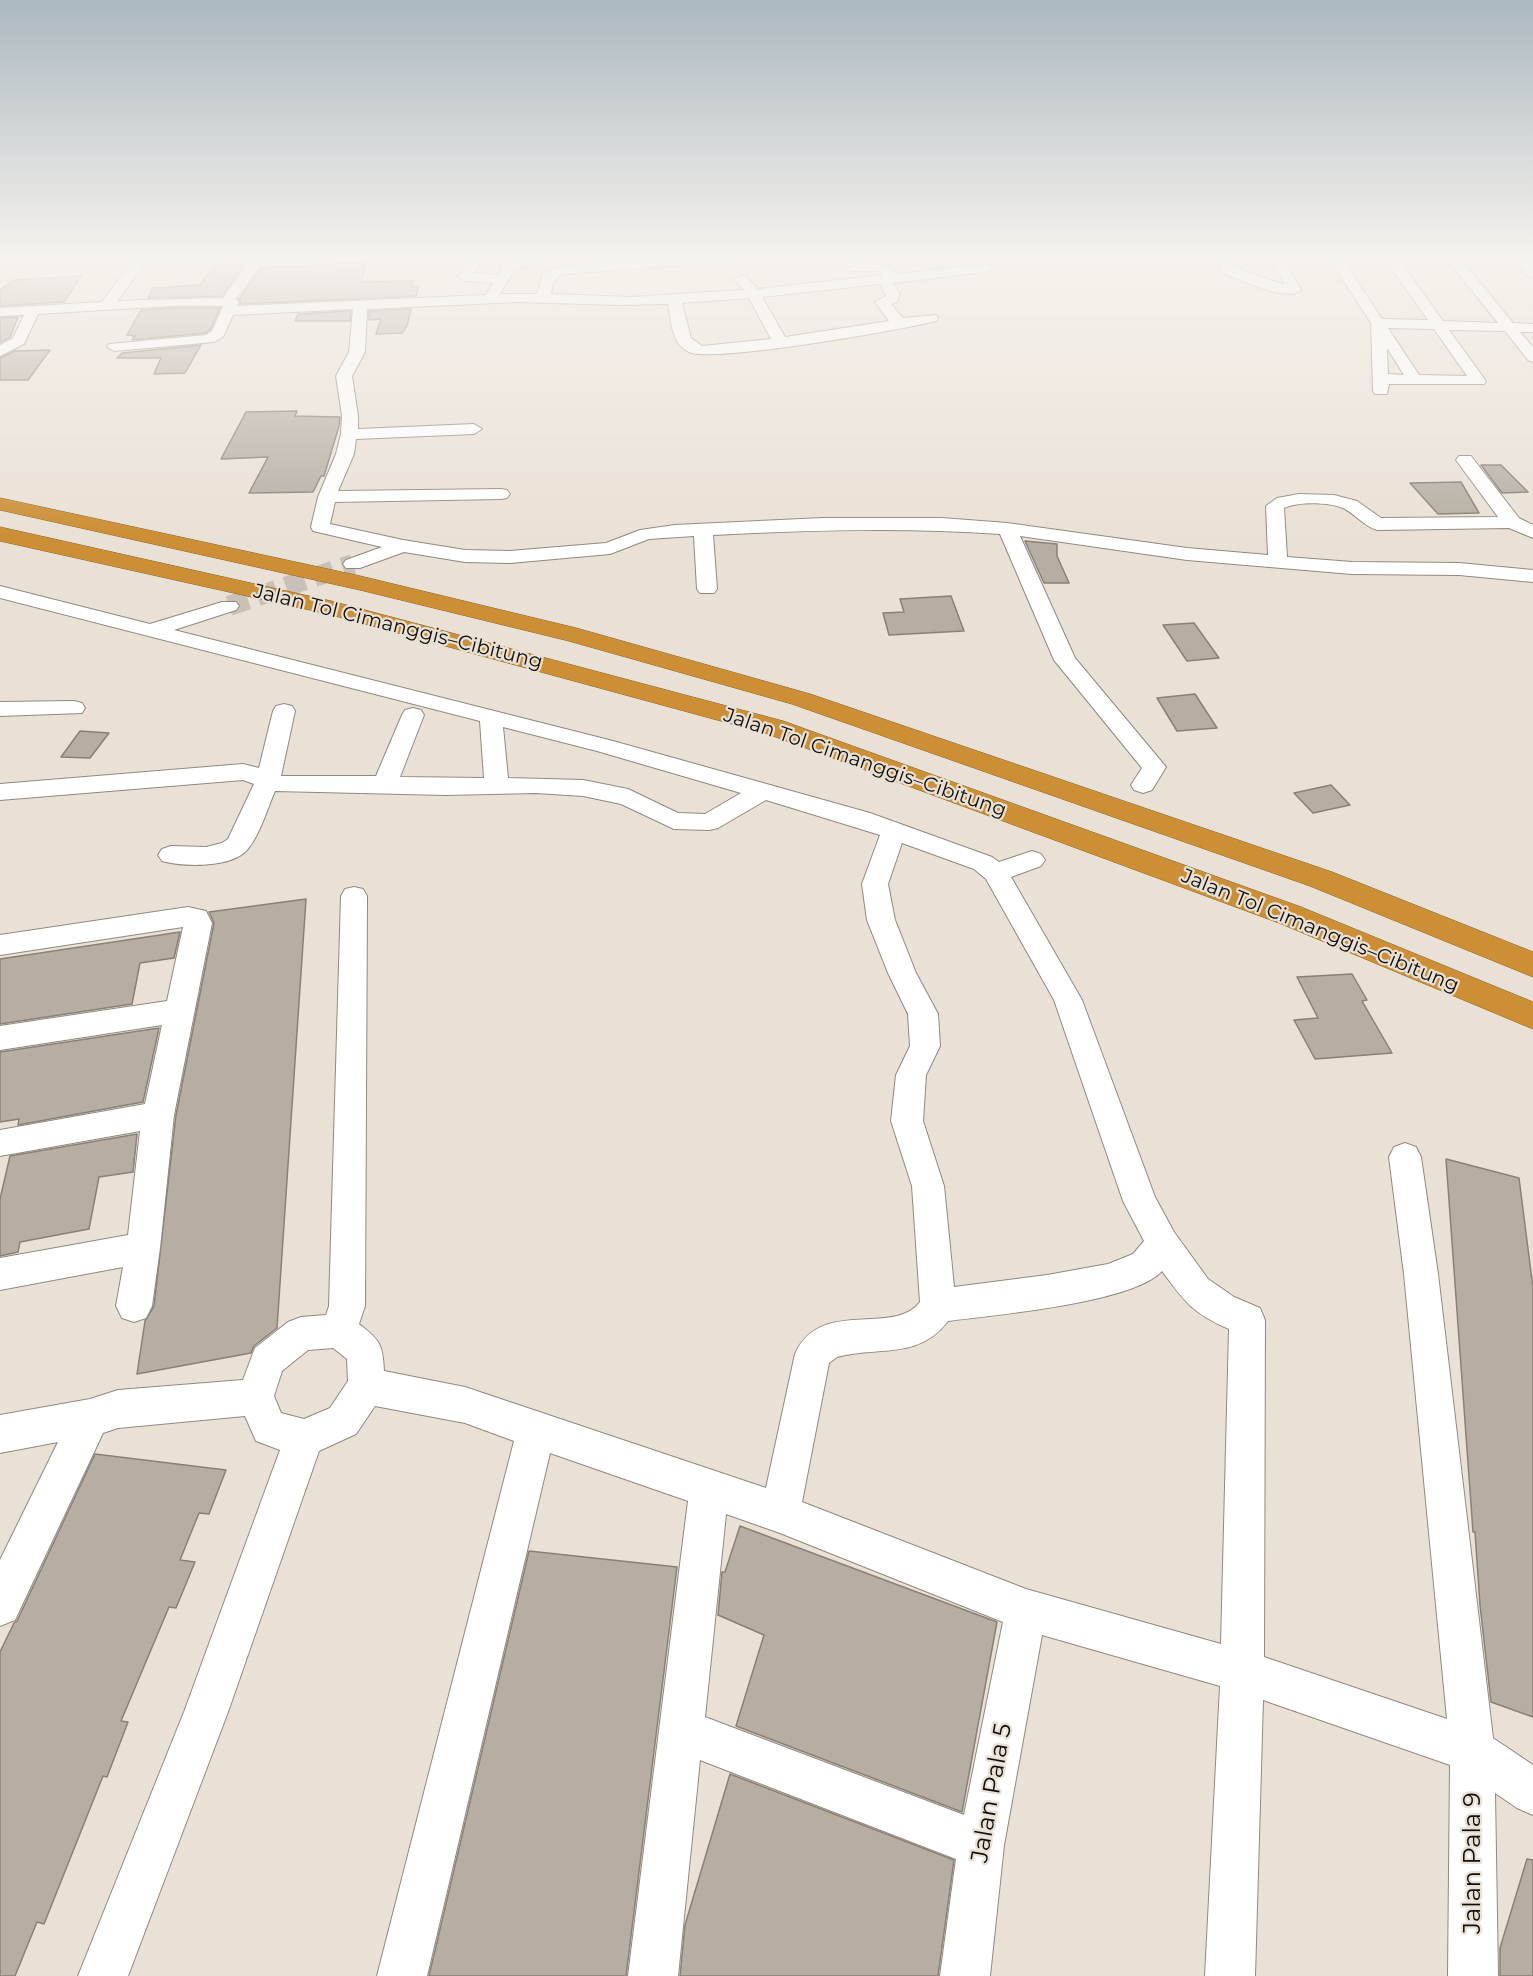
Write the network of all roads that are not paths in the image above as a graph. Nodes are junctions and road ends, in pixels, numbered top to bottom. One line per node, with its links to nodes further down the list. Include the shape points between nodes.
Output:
1 (357, 349): 9 (street, via 344,376)
2 (690, 349): 3 (street)
3 (720, 349)
4 (1379, 349): 7 (street, via 1381,385)
5 (1395, 349): 7 (street)
6 (1455, 349): 7 (street, via 1478,381)
7 (1414, 380)
8 (474, 429): 9 (street)
9 (349, 434): 12 (street)
10 (1465, 460): 14 (street)
11 (501, 494): 12 (street)
12 (327, 497): 19 (street, via 320,527)
13 (0, 504): 44 (highway, Jalan Tol Cimanggis–Cibitung, via 360,583 553,630 801,699 1321,879)
14 (1512, 522): 17 (street); 20 (street, via 1377,524 1351,505 1334,500 1299,499 1275,506)
15 (703, 529): 16 (street, via 822,524); 19 (street, via 646,534 610,548 510,557 465,556); 23 (street)
16 (1007, 529): 20 (street, via 1187,554); 34 (street, via 1065,660 1154,768)
17 (1533, 532)
18 (0, 534): 46 (highway, Jalan Tol Cimanggis–Cibitung, via 331,608 774,727 1290,915)
19 (403, 546): 21 (street)
20 (1278, 562): 22 (street)
21 (353, 564)
22 (1533, 576)
23 (707, 589)
24 (2, 595): 26 (street)
25 (229, 606): 26 (street)
26 (151, 631): 31 (street)
27 (74, 708): 28 (street)
28 (0, 709)
29 (284, 711): 32 (street)
30 (413, 715): 33 (street)
31 (491, 716): 35 (street); 36 (street)
32 (267, 783): 33 (street); 37 (street, via 243,772); 39 (street, via 238,844 231,850)
33 (385, 784): 35 (street)
34 (1143, 785)
35 (497, 786): 36 (street, via 583,788 627,797 674,821 709,822)
36 (763, 791): 38 (street)
37 (0, 792)
38 (894, 831): 41 (street, via 983,863); 55 (street, via 875,884 881,920 923,1014 925,1046 911,1075 908,1121 928,1186)
39 (171, 855)
40 (1032, 860): 41 (street)
41 (996, 873): 51 (street, via 1068,1000 1140,1201)
42 (354, 896): 56 (street, via 347,1306)
43 (0, 945): 45 (street, via 196,918)
44 (1533, 965)
45 (178, 1011): 47 (street); 48 (street)
46 (1533, 1016)
47 (0, 1038)
48 (158, 1115): 49 (street); 52 (street)
49 (0, 1143)
50 (1405, 1157): 69 (street, Jalan Pala 9)
51 (1162, 1243): 55 (street, via 1144,1266 1114,1278); 67 (street, via 1196,1290 1222,1309 1247,1320)
52 (143, 1248): 53 (street); 54 (street)
53 (0, 1274)
54 (134, 1306)
55 (938, 1306): 64 (street, via 912,1331 847,1337 827,1342 813,1354)
56 (339, 1331): 57 (street, via 365,1351); 58 (street, via 301,1334 268,1360)
57 (367, 1386): 60 (street, via 465,1405); 62 (street, via 343,1421)
58 (255, 1397): 59 (street, via 118,1409); 62 (street, via 269,1428)
59 (90, 1418): 61 (street); 65 (street)
60 (536, 1430): 63 (street); 73 (street)
61 (0, 1434)
62 (304, 1438): 72 (street, via 206,1712)
63 (709, 1487): 64 (street); 68 (street)
64 (780, 1513): 66 (street)
65 (0, 1605)
66 (1026, 1611): 67 (street); 71 (street, Jalan Pala 5)
67 (1242, 1671): 69 (street); 76 (street)
68 (682, 1731): 71 (street); 74 (street)
69 (1473, 1750): 70 (street); 77 (street, Jalan Pala 9)
70 (1533, 1792)
71 (981, 1845): 75 (street, Jalan Pala 5)
72 (103, 1976)
73 (402, 1976)
74 (653, 1976)
75 (964, 1976)
76 (1230, 1976)
77 (1473, 1976)

